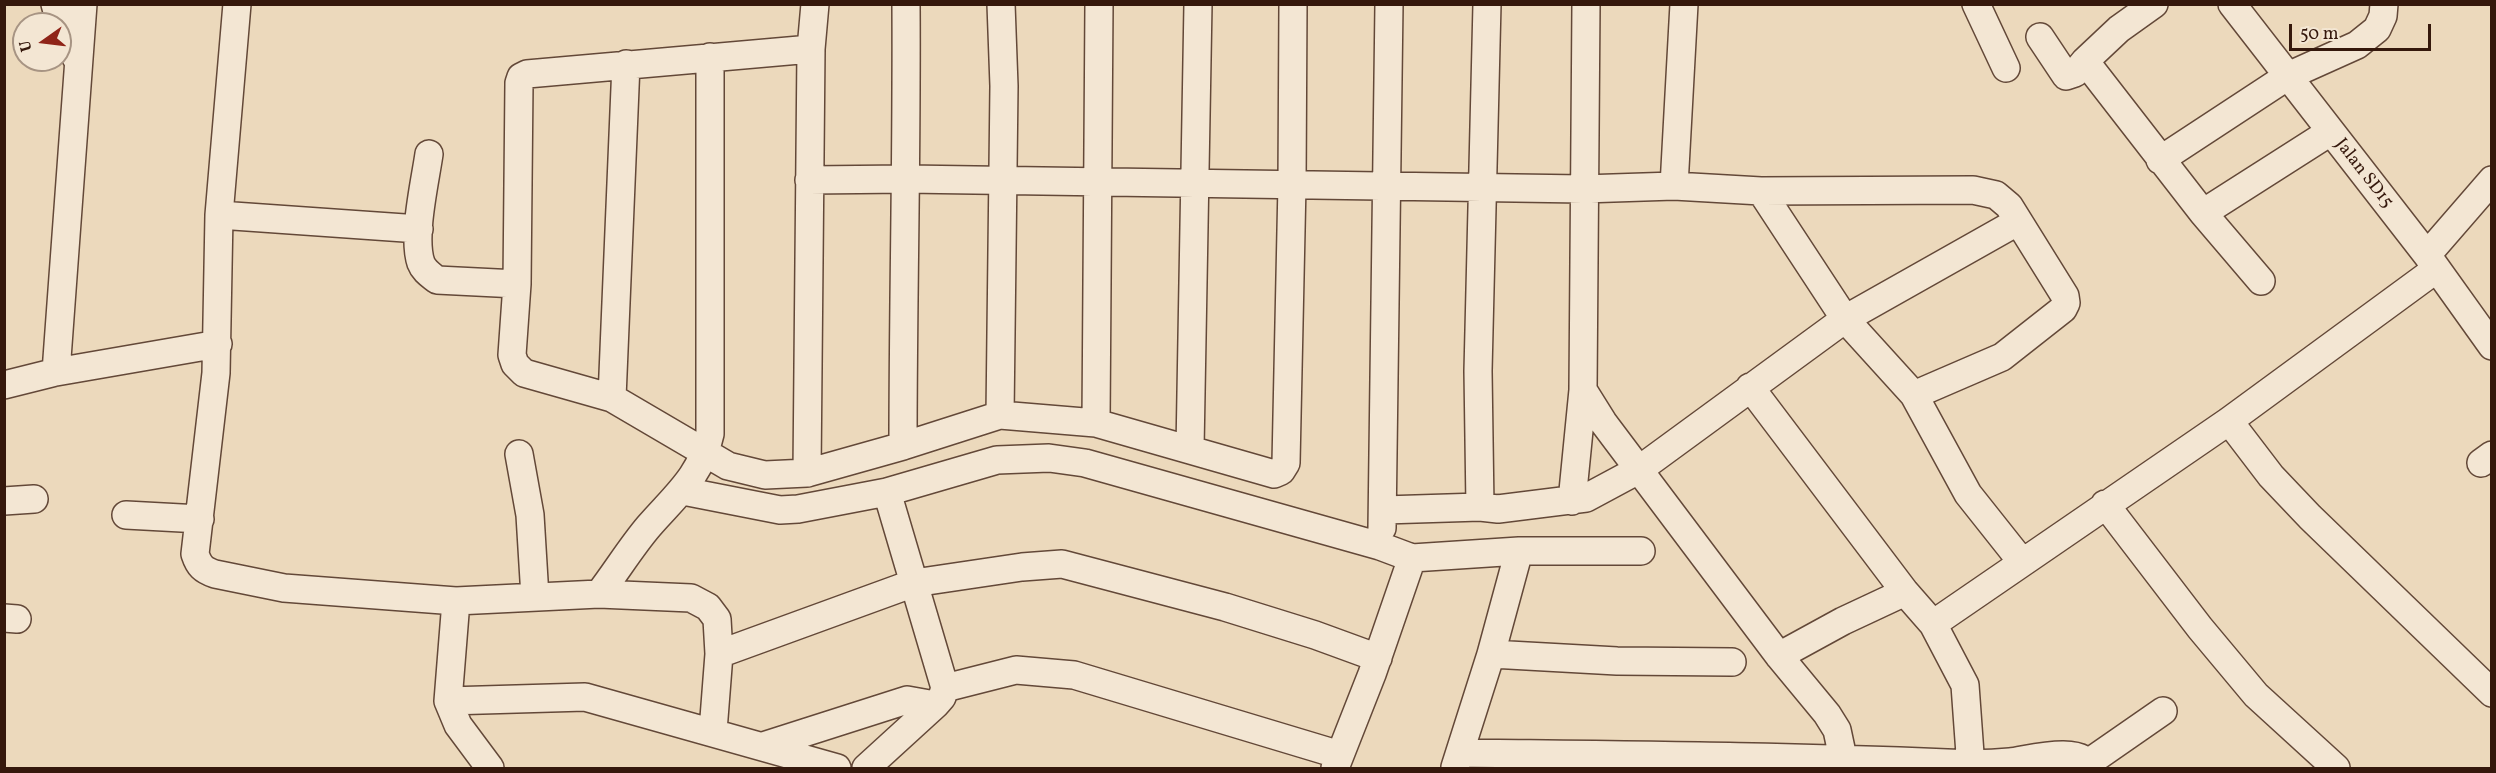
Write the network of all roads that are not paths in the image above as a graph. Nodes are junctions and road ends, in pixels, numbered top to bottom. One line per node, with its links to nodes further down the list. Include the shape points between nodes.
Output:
1 (55, 4): 22 (street, via 64,37)
2 (83, 4): 22 (street)
3 (237, 4): 42 (street)
4 (815, 4): 19 (street)
5 (906, 4): 29 (street)
6 (1001, 4): 32 (street)
7 (1099, 4): 33 (street)
8 (1198, 4): 34 (street)
9 (1293, 4): 35 (street)
10 (1389, 4): 37 (street)
11 (1487, 4): 38 (street)
12 (1586, 4): 39 (street)
13 (1684, 4): 36 (street)
14 (1976, 4): 24 (street)
15 (2154, 4): 21 (street, via 2119,29)
16 (2232, 4): 25 (street, Jalan SD15)
17 (2384, 4): 25 (street, via 2377,29 2357,45)
18 (2040, 37): 21 (street, via 2066,76 2075,73)
19 (811, 49): 20 (street); 30 (street)
20 (710, 57): 23 (street); 64 (street, via 710,434)
21 (2085, 61): 28 (street)
22 (78, 62): 51 (street)
23 (626, 64): 47 (street, via 521,77); 56 (street)
24 (2006, 68)
25 (2288, 76): 26 (street, Jalan SD15); 28 (street)
26 (2330, 132): 41 (street); 45 (street, Jalan SD15)
27 (429, 154): 44 (street)
28 (2160, 160): 41 (street)
29 (907, 179): 30 (street); 32 (street); 60 (street, via 903,228)
30 (809, 180): 65 (street)
31 (2492, 180): 45 (street)
32 (1002, 182): 33 (street); 57 (street)
33 (1098, 183): 34 (street); 59 (street)
34 (1193, 184): 35 (street); 61 (street)
35 (1292, 184): 37 (street); 61 (street, via 1285,468 1274,474)
36 (1674, 186): 39 (street); 40 (street)
37 (1387, 187): 38 (street); 74 (street)
38 (1484, 188): 39 (street); 71 (street, via 1478,371)
39 (1583, 189): 54 (street)
40 (1761, 191): 43 (street, via 1973,190 1996,195 2009,206); 48 (street)
41 (2203, 213): 46 (street)
42 (219, 215): 44 (street); 49 (street)
43 (2017, 222): 48 (street); 55 (street, via 2065,296 2063,309 2002,357)
44 (419, 229): 47 (street, via 421,264 437,280)
45 (2431, 262): 50 (street, Jalan SD15); 58 (street)
46 (2261, 281)
47 (517, 284): 56 (street, via 512,354 519,369)
48 (1845, 319): 53 (street); 55 (street)
49 (218, 344): 51 (street); 73 (street)
50 (2492, 346)
51 (56, 372): 52 (street)
52 (4, 385)
53 (1750, 387): 63 (street); 80 (street)
54 (1583, 390): 63 (street); 69 (street)
55 (1914, 395): 78 (street, via 1968,494)
56 (612, 398): 64 (street)
57 (1000, 415): 59 (street); 60 (street)
58 (2229, 421): 70 (street); 92 (street, via 2271,476 2310,517)
59 (1096, 423): 61 (street)
60 (903, 446): 65 (street)
61 (1190, 449)
62 (519, 454): 82 (street, via 530,515)
63 (1640, 470): 69 (street, via 1607,489); 89 (street)
64 (694, 473): 65 (street, via 728,466 765,475); 66 (street, via 780,510); 81 (street)
65 (807, 473)
66 (886, 492): 74 (street, via 997,460 1049,458); 79 (street)
67 (34, 499): 68 (street)
68 (4, 501)
69 (1572, 501): 71 (street, via 1498,509)
70 (2105, 504): 78 (street); 106 (street, via 2256,695)
71 (1480, 507): 74 (street)
72 (126, 515): 73 (street)
73 (200, 519): 83 (street, via 195,554 205,570 296,588)
74 (1382, 528): 77 (street)
75 (1519, 551): 76 (street); 77 (street); 88 (street)
76 (1641, 551)
77 (1412, 558): 90 (street)
78 (2022, 562): 85 (street)
79 (914, 583): 86 (street); 90 (street, via 1022,567 1075,566 1225,607); 93 (street)
80 (1905, 592): 85 (street); 89 (street)
81 (599, 594): 82 (street); 84 (street, via 691,598 708,607)
82 (535, 597): 83 (street)
83 (456, 601): 94 (street)
84 (717, 619): 86 (street); 87 (street)
85 (1933, 624): 101 (street, via 1965,685)
86 (762, 638): 87 (street)
87 (719, 654): 96 (street)
88 (1491, 654): 91 (street); 98 (street)
89 (1779, 656): 99 (street, via 1837,730)
90 (1378, 657): 100 (street)
91 (1732, 662)
92 (2492, 693)
93 (940, 697): 97 (street, via 907,700); 100 (street, via 1016,670 1074,675); 105 (street)
94 (448, 701): 96 (street, via 579,696); 103 (street, via 458,725)
95 (2163, 711): 102 (street)
96 (712, 731): 97 (street)
97 (763, 746): 104 (street)
98 (1457, 761): 99 (street)
99 (1835, 761): 101 (street)
100 (1337, 762)
101 (1971, 766): 102 (street, via 2066,755 2082,759)
102 (2089, 766)
103 (489, 768)
104 (837, 768)
105 (866, 768)
106 (2336, 768)

